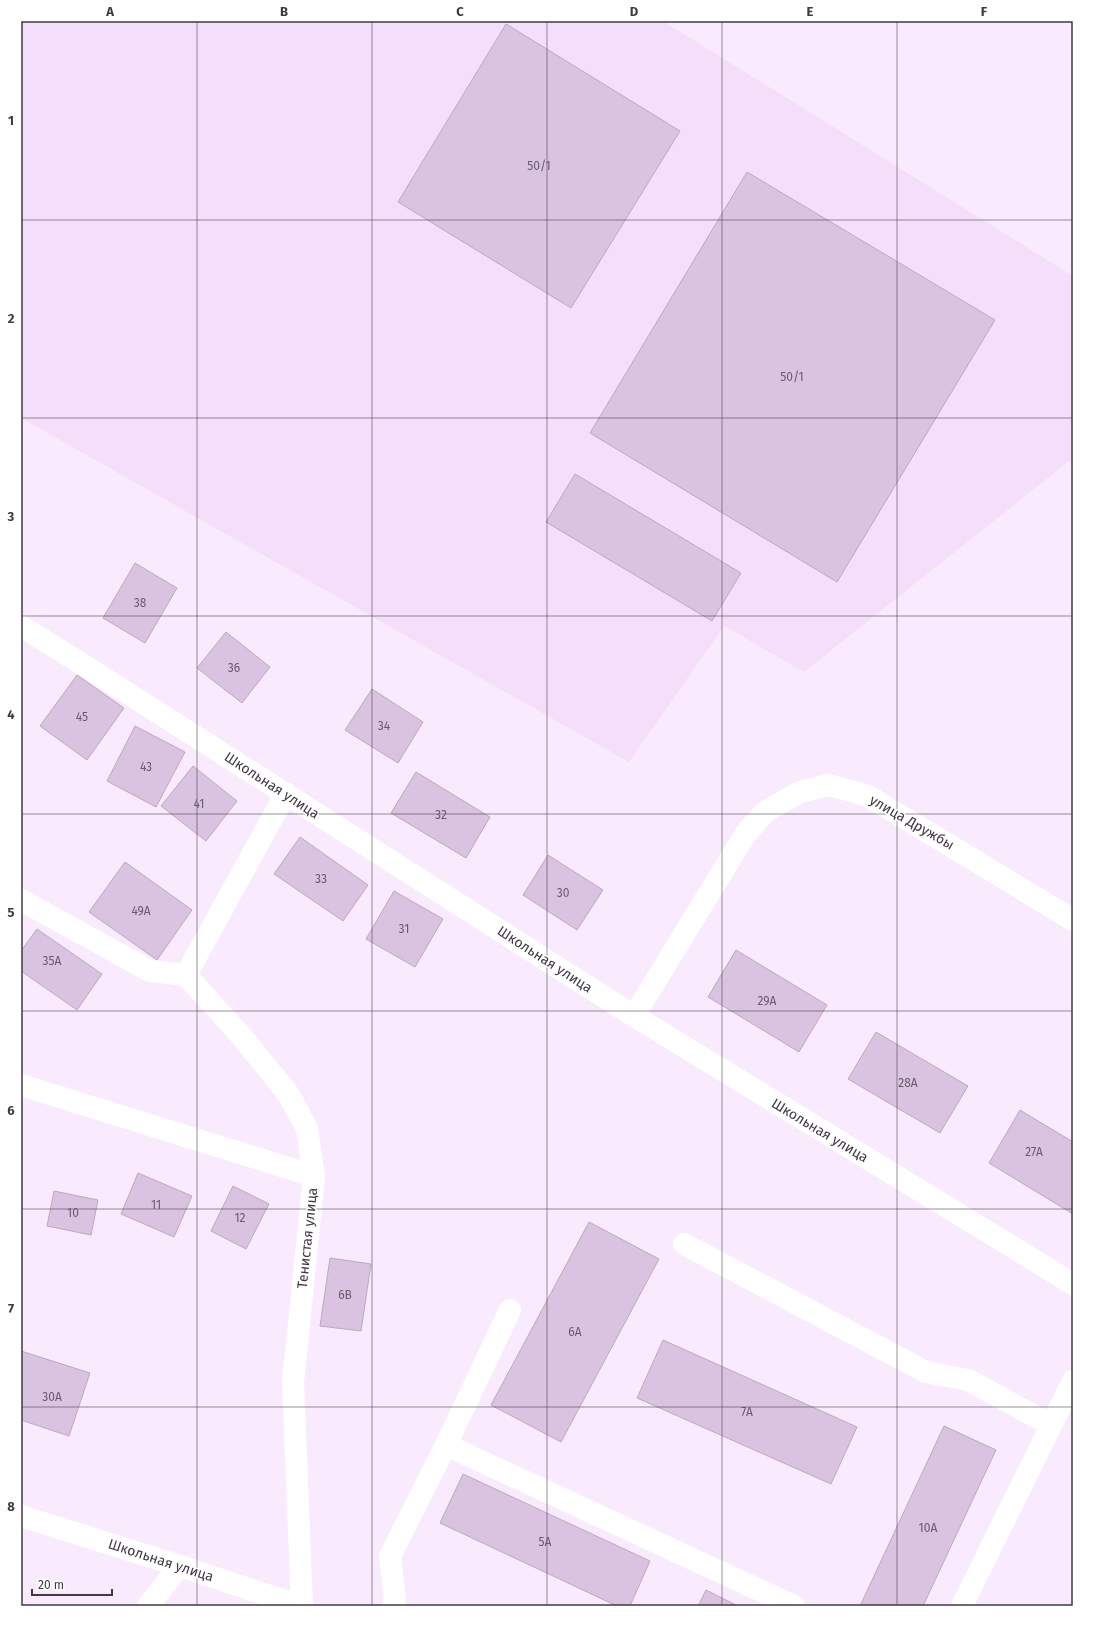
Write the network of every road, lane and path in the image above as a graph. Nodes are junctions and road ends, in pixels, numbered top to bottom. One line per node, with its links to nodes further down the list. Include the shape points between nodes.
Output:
1 (21, 626): 2 (street, Школьная улица)
2 (286, 793): 5 (street); 6 (street, Школьная улица)
3 (21, 900): 5 (street, via 150,971)
4 (1073, 920): 6 (street, улица Дружбы, via 868,796 829,784 800,792 765,812 746,833)
5 (186, 975): 8 (street, via 243,1038 289,1095 307,1130)
6 (634, 1016): 10 (street, Школьная улица)
7 (21, 1085): 8 (street, Тенистая улица)
8 (314, 1176): 18 (street, Тенистая улица, via 293,1382)
9 (684, 1244): 13 (street, via 926,1372 968,1380)
10 (1073, 1284)
11 (510, 1310): 14 (street)
12 (1073, 1381): 13 (street)
13 (1051, 1425): 21 (street)
14 (446, 1445): 19 (street, via 390,1556); 20 (street)
15 (21, 1516): 16 (street, Школьная улица)
16 (180, 1566): 17 (street); 18 (street, Школьная улица)
17 (148, 1606)
18 (301, 1606)
19 (394, 1606)
20 (794, 1606)
21 (962, 1606)

